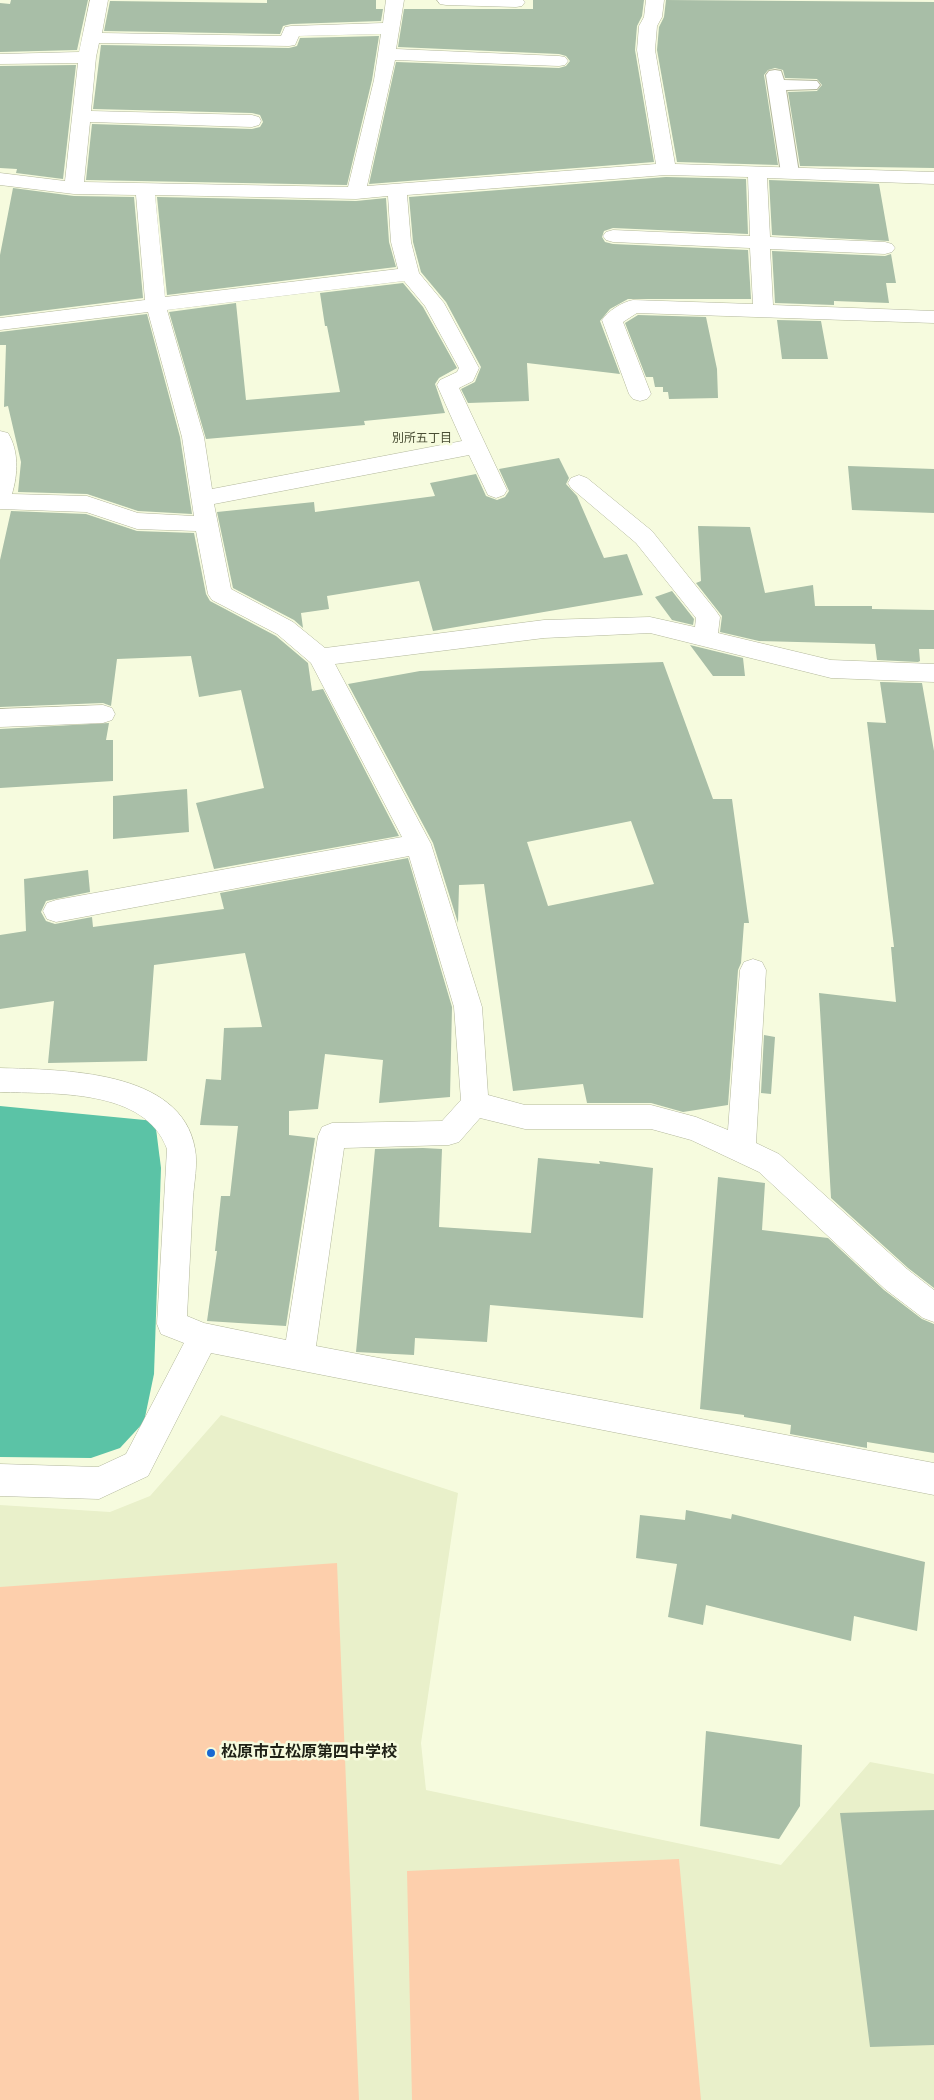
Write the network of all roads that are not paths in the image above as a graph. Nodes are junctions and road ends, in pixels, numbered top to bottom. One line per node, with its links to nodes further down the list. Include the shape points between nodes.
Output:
1 (99, 0): 7 (street)
2 (395, 0): 6 (street)
3 (446, 0): 5 (street)
4 (655, 0): 15 (street, via 646,50)
5 (515, 6)
6 (391, 28): 7 (street, via 291,32 289,41); 8 (street)
7 (92, 38): 9 (street)
8 (387, 54): 11 (street); 23 (street)
9 (87, 58): 10 (street); 13 (street)
10 (0, 59)
11 (559, 61)
12 (811, 85): 17 (lane, via 776,80)
13 (81, 116): 14 (street); 20 (street)
14 (252, 120)
15 (666, 169): 16 (street); 22 (street)
16 (757, 172): 17 (street); 25 (street)
17 (790, 173): 18 (street)
18 (934, 178)
19 (1, 186): 20 (street)
20 (74, 188): 21 (street)
21 (145, 190): 23 (street); 28 (street)
22 (397, 191): 23 (street); 27 (street, via 401,242)
23 (356, 193)
24 (613, 236): 25 (street)
25 (760, 242): 26 (street); 29 (street)
26 (885, 248)
27 (409, 274): 28 (street); 34 (street, via 434,303 469,368 466,376 447,385)
28 (156, 306): 31 (street); 38 (street, via 193,437)
29 (763, 311): 30 (street); 32 (street, via 633,306 612,320)
30 (934, 317)
31 (0, 324)
32 (640, 394)
33 (0, 438): 37 (street, via 5,454 5,482)
34 (475, 446): 36 (street); 38 (street)
35 (579, 483): 40 (street, via 644,537 708,617)
36 (496, 490)
37 (0, 499): 39 (street, via 87,504 137,521)
38 (202, 499): 39 (street)
39 (206, 524): 41 (street, via 220,594 285,628)
40 (706, 639): 41 (street, via 650,625 544,629); 42 (street, via 831,669)
41 (320, 657): 45 (street)
42 (934, 673)
43 (103, 714): 44 (street)
44 (0, 718)
45 (418, 844): 46 (street); 49 (street, via 468,1006)
46 (56, 911)
47 (753, 970): 50 (street)
48 (0, 1080): 52 (street, via 78,1084 139,1098 170,1124 181,1149 172,1324)
49 (475, 1104): 50 (street, via 525,1118 651,1117 696,1129); 53 (street, via 449,1133 332,1136)
50 (741, 1150): 51 (street, via 768,1164 896,1279)
51 (934, 1308)
52 (203, 1337): 53 (street); 55 (street, via 137,1465 99,1483)
53 (299, 1357): 54 (street)
54 (934, 1479)
55 (0, 1480)

